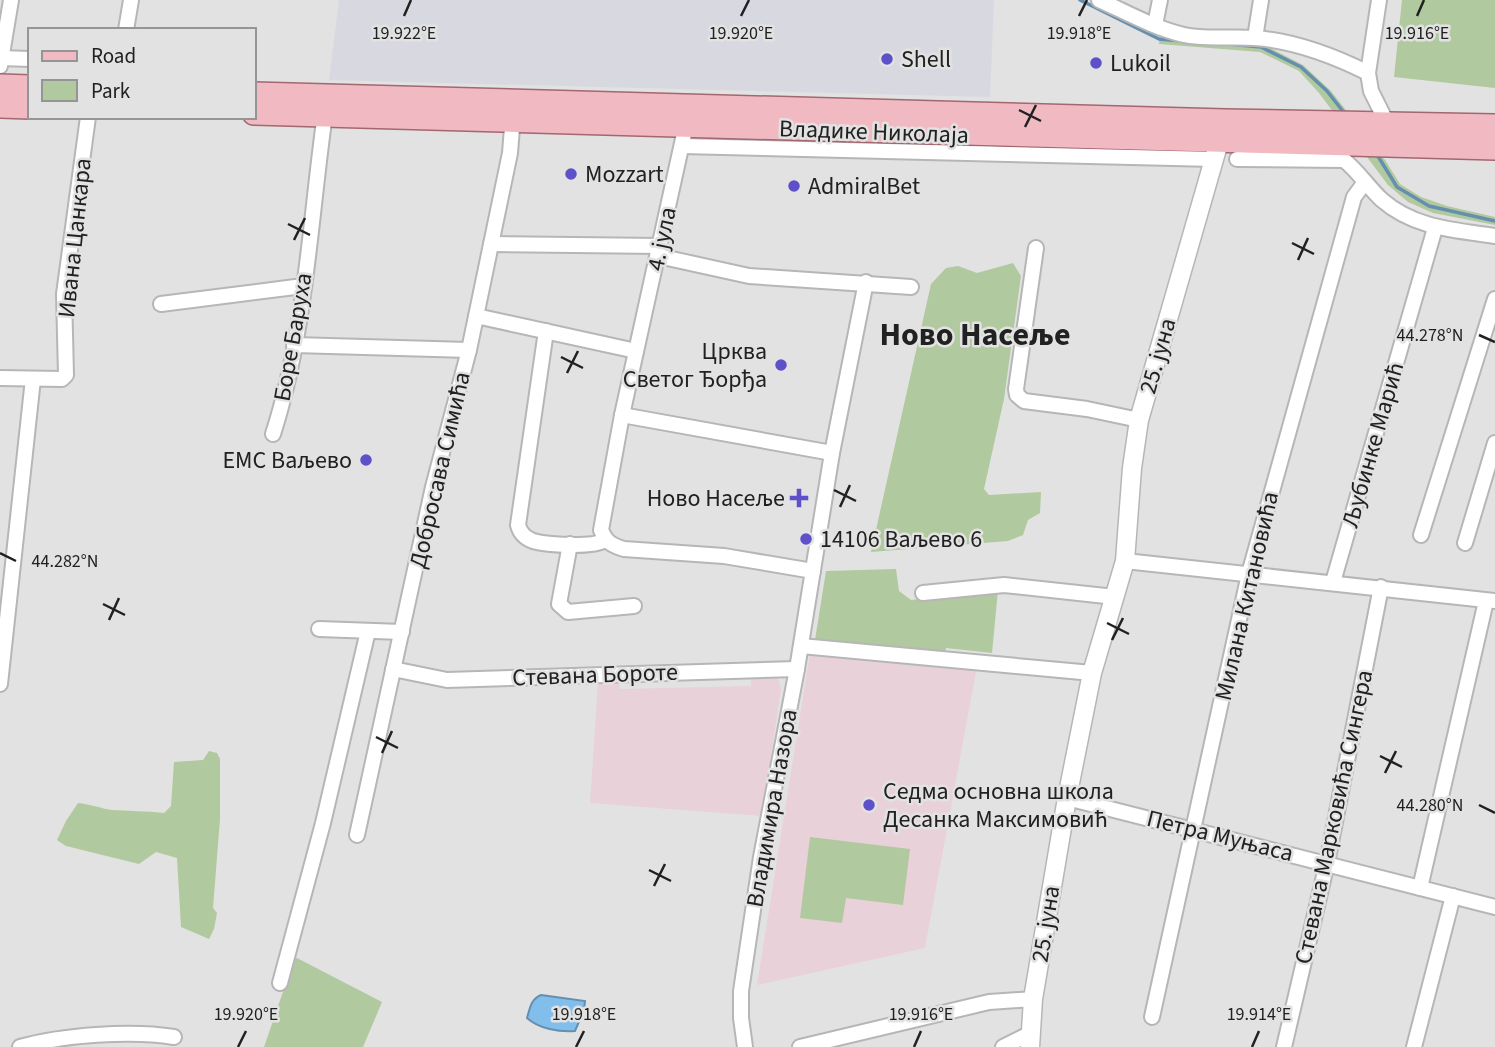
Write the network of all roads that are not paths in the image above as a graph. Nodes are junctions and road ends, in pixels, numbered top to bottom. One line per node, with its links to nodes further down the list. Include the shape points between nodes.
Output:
1 (11, 0): 11 (street)
2 (131, 0): 8 (street)
3 (1099, 0): 7 (street)
4 (1160, 0): 7 (street)
5 (1261, 0): 9 (street)
6 (1379, 0): 12 (street)
7 (1155, 25): 9 (street, via 1188,36)
8 (126, 28)
9 (1255, 38): 12 (street, via 1304,46)
10 (28, 59): 11 (street)
11 (1, 62)
12 (1368, 73): 23 (street)
13 (0, 86): 14 (main road)
14 (28, 87)
15 (256, 94): 18 (main road, Владике Николаја)
16 (0, 106): 17 (main road)
17 (28, 107)
18 (513, 112): 20 (main road, Владике Николаја); 24 (main road, Владике Николаја); 25 (main road, Владике Николаја); 31 (street, Добросава Симића, via 510,153)
19 (256, 113): 20 (main road, Владике Николаја)
20 (325, 114): 35 (street, Боре Баруха)
21 (88, 119): 45 (street, Ивана Цанкара, via 64,294 66,375)
22 (1495, 126): 23 (main road, Владике Николаја)
23 (1385, 134): 25 (main road, Владике Николаја, via 1285,133); 26 (main road, Владике Николаја)
24 (684, 136): 25 (main road, Владике Николаја); 33 (street, 4. јула)
25 (1219, 140): 47 (street, 25. јуна)
26 (1495, 148)
27 (1237, 159): 28 (street, via 1336,158 1350,165)
28 (1365, 182): 29 (street, via 1403,215); 57 (street, Милана Китановића, via 1354,197)
29 (1436, 228): 30 (street); 58 (street, Љубинке Марић)
30 (1495, 236)
31 (491, 244): 33 (street); 39 (street, Добросава Симића)
32 (1036, 248): 47 (street, via 1017,395 1024,401)
33 (659, 251): 34 (street, via 749,276); 43 (street, 4. јула)
34 (866, 282): 36 (street); 50 (street, Владимира Назора)
35 (303, 286): 38 (street); 41 (street, Боре Баруха)
36 (911, 287)
37 (1495, 299): 51 (street)
38 (161, 304)
39 (476, 316): 40 (street); 42 (street, Добросава Симића)
40 (547, 331): 43 (street); 54 (street, via 517,526 534,541)
41 (294, 345): 42 (street); 48 (street, Боре Баруха)
42 (469, 350): 67 (street, Добросава Симића)
43 (636, 351): 46 (street, 4. јула)
44 (0, 378): 45 (street, Ивана Цанкара)
45 (33, 379): 62 (street)
46 (621, 415): 50 (street); 52 (street, 4. јула, via 602,520)
47 (1139, 421): 55 (street, 25. јуна)
48 (273, 434)
49 (1495, 443): 53 (street)
50 (832, 453): 56 (street, Владимира Назора)
51 (1421, 534)
52 (605, 540): 54 (street, via 595,545); 56 (street, via 624,549 724,556)
53 (1465, 542)
54 (570, 544): 64 (street, via 559,604 563,609)
55 (1125, 561): 57 (street); 61 (street, 25. јуна)
56 (813, 571): 68 (street, Владимира Назора)
57 (1249, 573): 58 (street); 74 (street, Милана Китановића)
58 (1333, 582): 59 (street)
59 (1381, 587): 63 (street); 76 (street, Стевана Марковића Сингера)
60 (923, 593): 61 (street, via 1004,584)
61 (1115, 597): 71 (street, 25. јуна)
62 (4, 598): 72 (street)
63 (1491, 601): 77 (street)
64 (634, 606)
65 (319, 629): 66 (street)
66 (368, 631): 67 (street); 80 (street)
67 (402, 632): 69 (street, Добросава Симића)
68 (801, 646): 70 (street, Владимира Назора); 71 (street)
69 (393, 669): 70 (street, Стевана Бороте, via 447,680); 75 (street, Добросава Симића)
70 (797, 669): 86 (street, Владимира Назора, via 741,990)
71 (1092, 673): 73 (street, 25. јуна)
72 (0, 684)
73 (1066, 798): 74 (street, Петра Муњаса); 81 (street, 25. јуна)
74 (1195, 830): 76 (street, Петра Муњаса); 82 (street, Милана Китановића)
75 (356, 835)
76 (1327, 863): 77 (street, Петра Муњаса); 89 (street, Стевана Марковића Сингера)
77 (1420, 888): 78 (street, Петра Муњаса)
78 (1453, 896): 79 (street, Петра Муњаса); 90 (street)
79 (1495, 907)
80 (279, 983)
81 (1033, 999): 84 (street, 25. јуна); 87 (street, via 989,1002)
82 (1152, 1017)
83 (174, 1037): 85 (street, via 91,1037)
84 (1030, 1041): 88 (street)
85 (20, 1047)
86 (745, 1047)
87 (800, 1047)
88 (1003, 1047)
89 (1284, 1047)
90 (1415, 1047)

